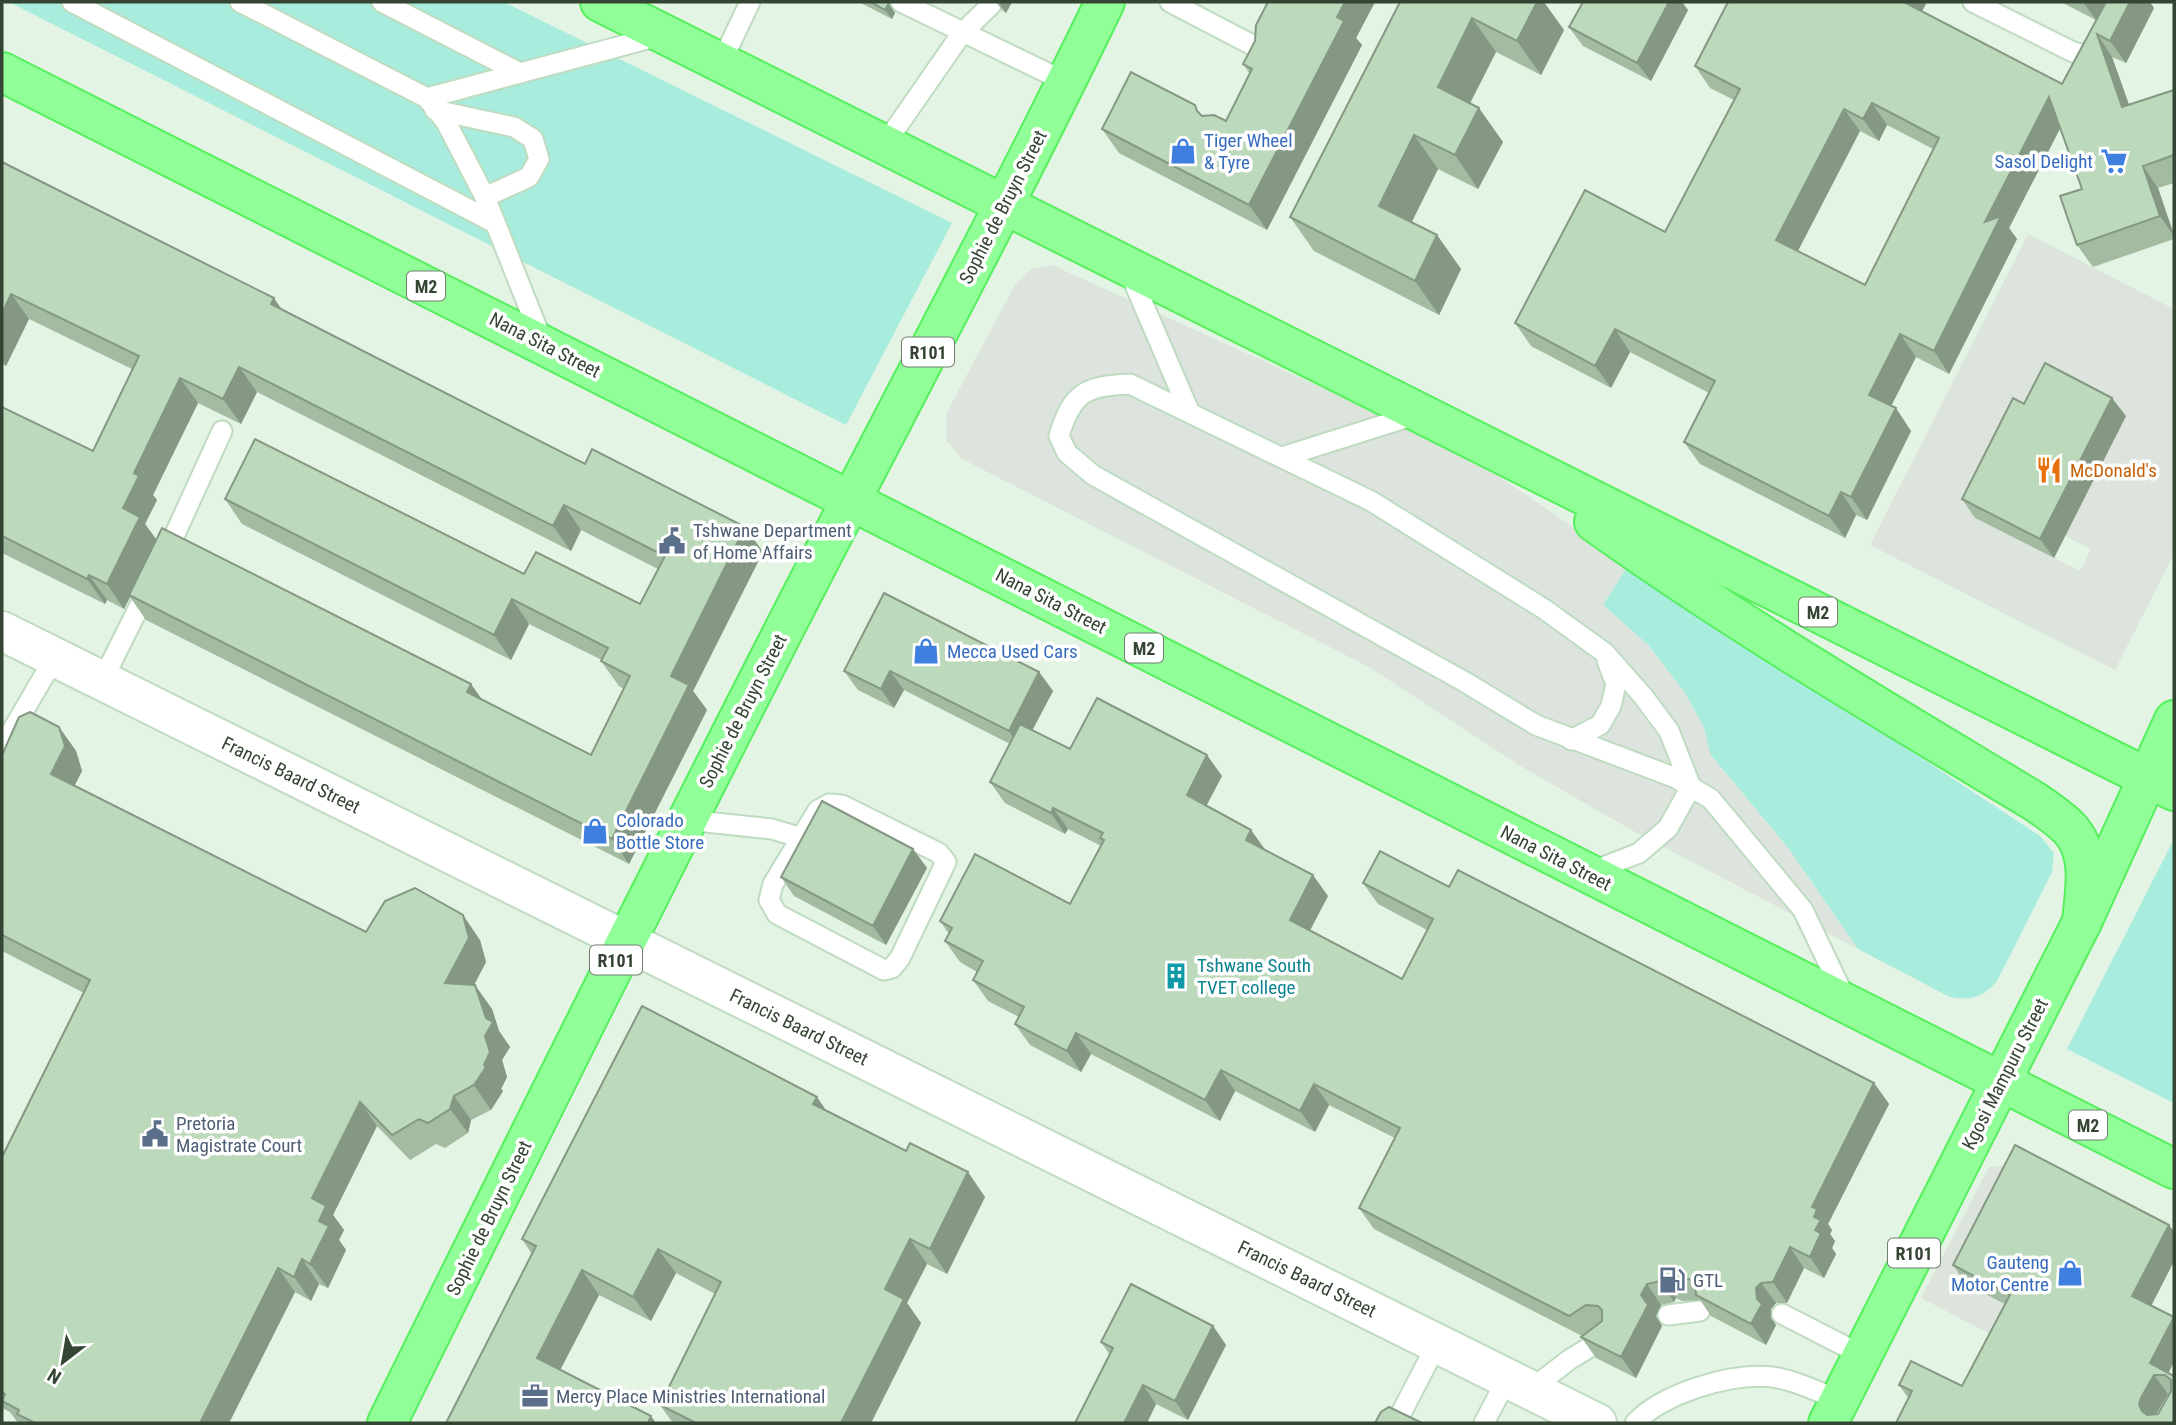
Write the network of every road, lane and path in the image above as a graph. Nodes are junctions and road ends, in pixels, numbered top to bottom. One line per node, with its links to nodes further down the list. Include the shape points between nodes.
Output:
1 (72, 2): 24 (lane)
2 (240, 2): 20 (lane)
3 (382, 2): 17 (lane)
4 (600, 2): 14 (main road, M2)
5 (750, 2): 15 (lane)
6 (901, 2): 13 (lane)
7 (1105, 2): 18 (main road, Sophie de Bruyn Street / R101)
8 (1170, 2): 12 (lane)
9 (1973, 2): 10 (lane, via 2085,55 2094,51)
10 (2119, 2)
11 (991, 5): 13 (lane)
12 (1198, 8): 19 (lane, via 1262,53)
13 (962, 33): 18 (lane); 21 (lane)
14 (665, 34): 15 (main road, M2); 17 (lane)
15 (721, 62): 21 (main road, M2)
16 (2, 72): 26 (main road, Nana Sita Street / M2)
17 (520, 73): 20 (lane)
18 (1066, 82): 23 (main road, Sophie de Bruyn Street / R101)
19 (1248, 83)
20 (431, 104): 22 (lane, via 446,122); 22 (lane, via 514,127 533,139 539,159 529,177)
21 (885, 144): 23 (main road, M2)
22 (485, 197): 24 (lane)
23 (1006, 204): 25 (main road, M2); 32 (main road, Sophie de Bruyn Street / R101)
24 (495, 223): 26 (lane)
25 (1127, 265): 27 (lane); 28 (main road, M2)
26 (543, 344): 32 (main road, Nana Sita Street / M2)
27 (1189, 411): 31 (lane); 38 (lane, via 1130,384 1104,385 1080,395 1065,415 1059,436 1067,453 1093,475 1536,725)
28 (1420, 413): 30 (main road, M2); 31 (lane)
29 (222, 431): 36 (lane)
30 (1489, 448): 40 (main road, M2); 45 (main road, via 1713,604 2055,816 2080,843 2087,882)
31 (1282, 457): 34 (lane, via 1371,501 1544,609)
32 (851, 499): 42 (main road, Sophie de Bruyn Street / R101); 44 (main road, Nana Sita Street / M2)
33 (2, 631): 35 (street, Francis Baard Street)
34 (1605, 653): 38 (lane, via 1616,684 1611,706 1600,725); 41 (lane, via 1670,731)
35 (55, 657): 36 (street, Francis Baard Street); 39 (lane)
36 (102, 681): 46 (street, Francis Baard Street)
37 (2174, 720): 40 (main road, Kgosi Mampuru Street / R101)
38 (1571, 740): 41 (lane)
39 (2, 748)
40 (2161, 784): 45 (main road, Kgosi Mampuru Street / R101)
41 (1691, 787): 44 (lane, via 1668,828 1639,853); 47 (lane, via 1711,799 1803,910)
42 (687, 820): 43 (lane, via 772,829); 46 (main road, Sophie de Bruyn Street / R101)
43 (802, 838): 43 (lane, via 818,810 829,804 842,805 939,853 946,862 892,968 884,970 777,914 769,900 773,884)
44 (1587, 873): 47 (main road, Nana Sita Street / M2)
45 (2082, 922): 48 (main road, Kgosi Mampuru Street / R101)
46 (625, 941): 54 (street, Francis Baard Street); 58 (main road, Sophie de Bruyn Street / R101)
47 (1849, 1005): 48 (main road, Nana Sita Street / M2)
48 (2001, 1082): 49 (main road, Nana Sita Street / M2); 55 (main road, Kgosi Mampuru Street / R101)
49 (2174, 1169)
50 (1700, 1311): 52 (lane)
51 (1782, 1314): 55 (lane)
52 (1668, 1315)
53 (1606, 1337): 56 (lane)
54 (1437, 1344): 56 (street, Francis Baard Street); 59 (lane)
55 (1862, 1355): 57 (main road, Kgosi Mampuru Street / R101)
56 (1519, 1384): 60 (lane); 61 (street, Francis Baard Street)
57 (1833, 1412): 62 (lane, via 1774,1377 1745,1377 1661,1403)
58 (387, 1423)
59 (1396, 1423)
60 (1484, 1423)
61 (1597, 1423)
62 (1635, 1423)

